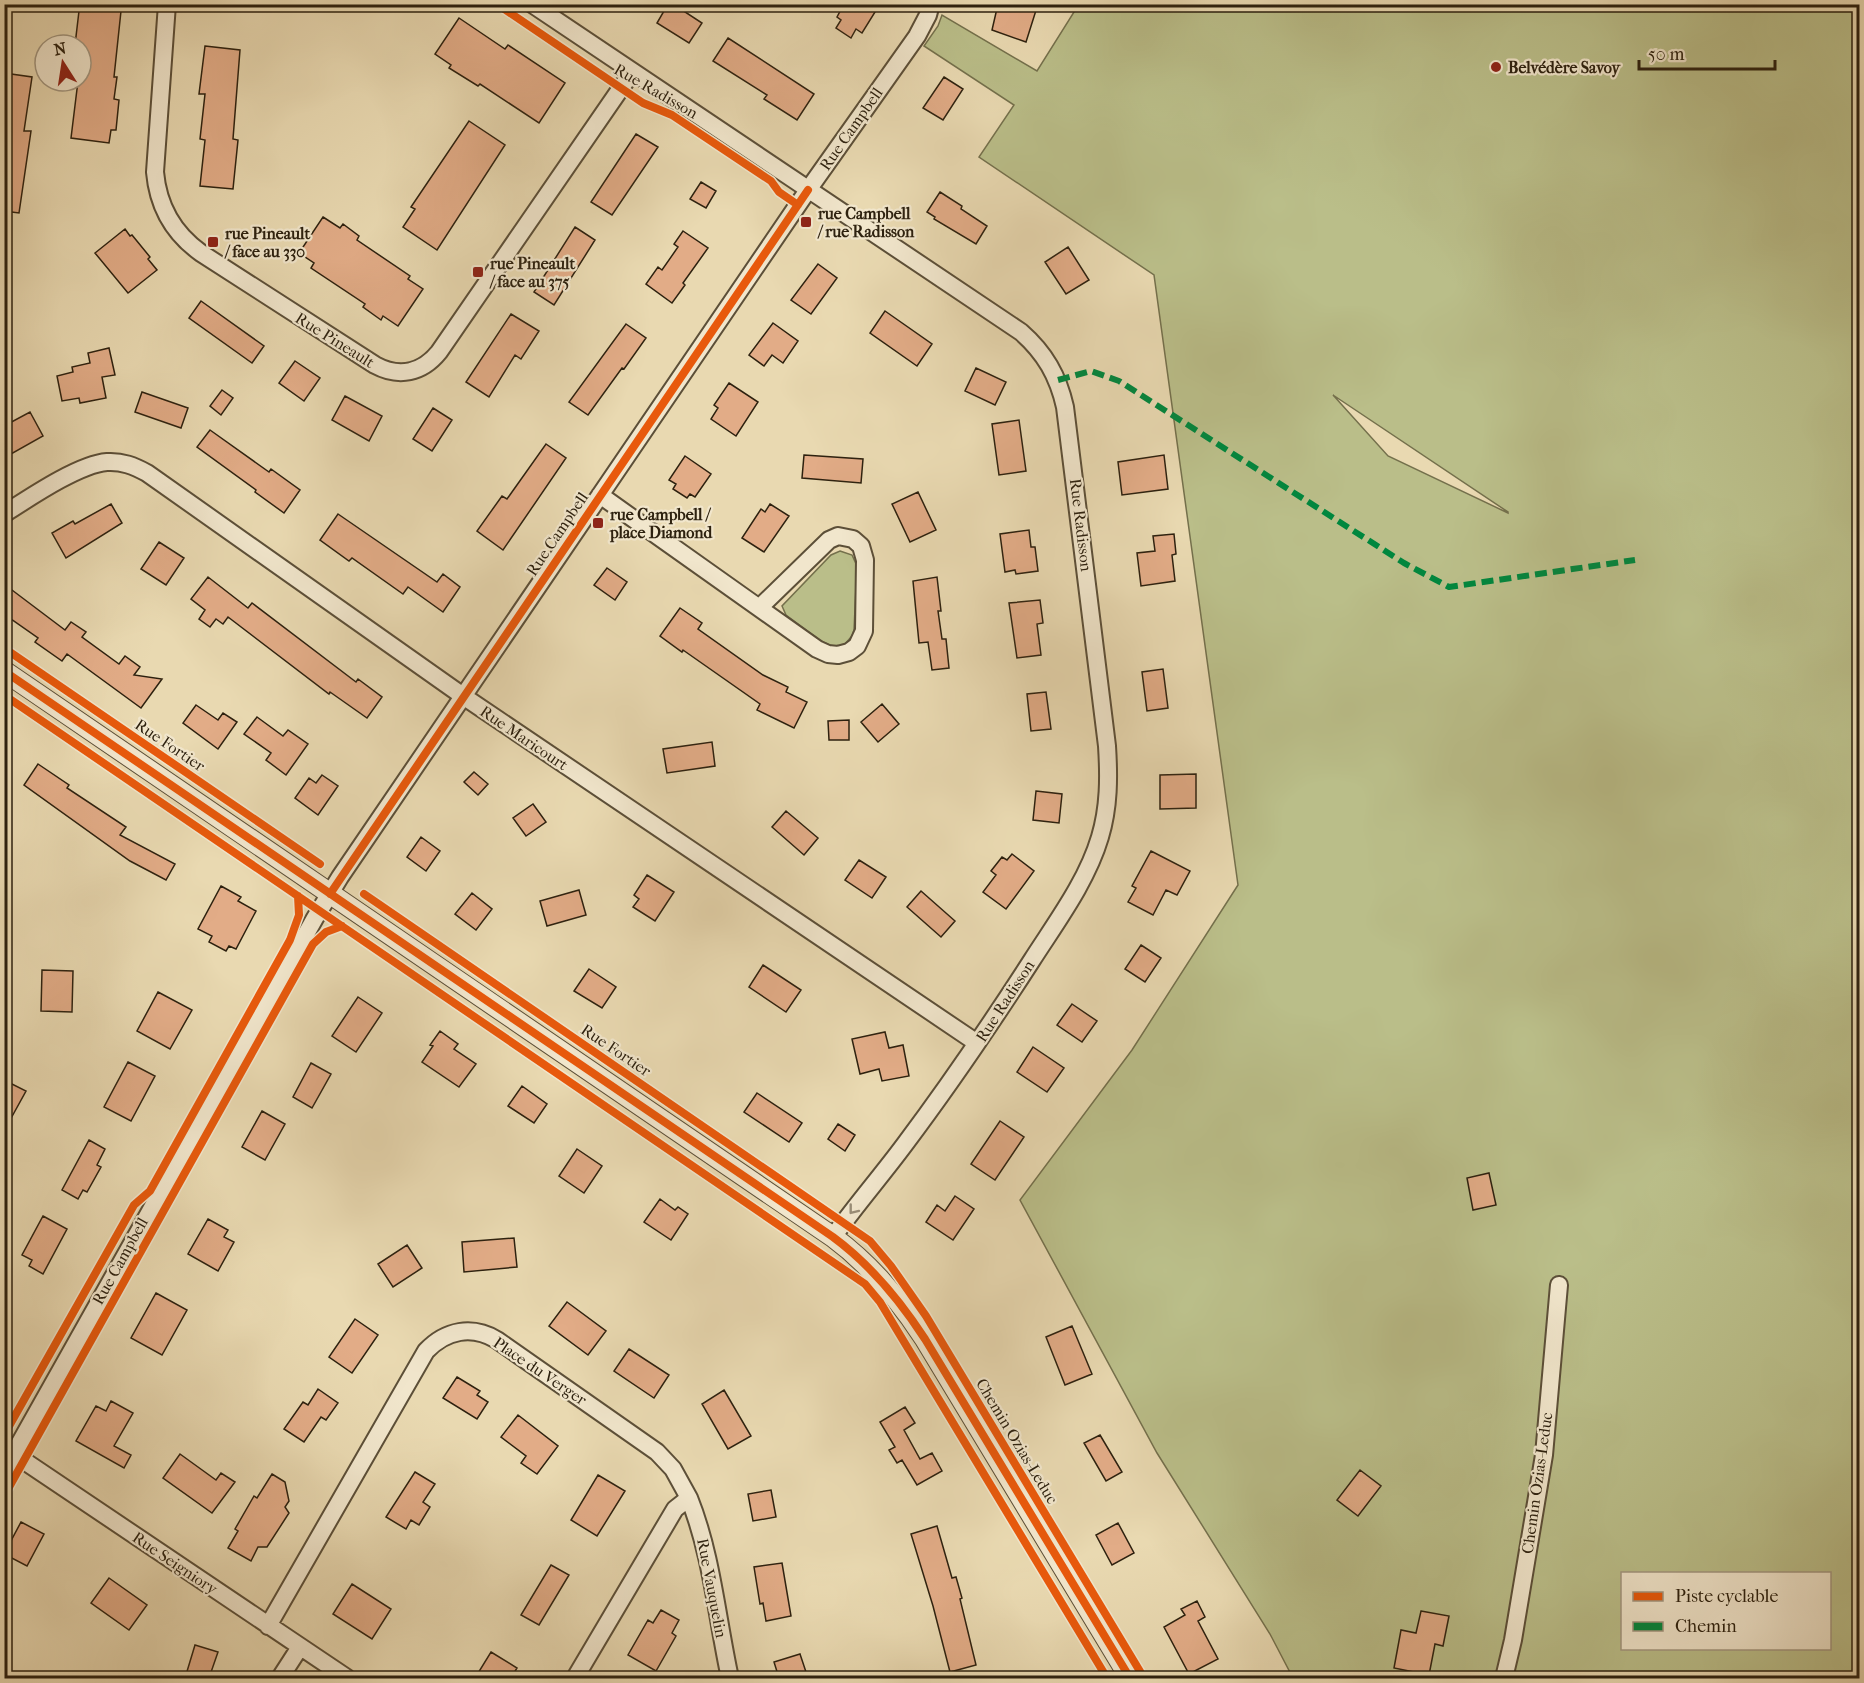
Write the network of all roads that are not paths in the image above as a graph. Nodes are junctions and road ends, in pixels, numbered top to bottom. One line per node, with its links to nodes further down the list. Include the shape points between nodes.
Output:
1 (167, 4): 4 (street, Rue Pineault, via 155,172 157,191 168,218 201,253 375,365 395,373 423,367 439,352)
2 (532, 4): 4 (street, Rue Radisson)
3 (931, 4): 5 (street, Rue Campbell, via 917,36)
4 (632, 72): 5 (street, Rue Radisson)
5 (808, 190): 6 (street, Rue Campbell); 12 (street, Rue Radisson, via 1021,332 1038,347 1052,368 1065,407 1106,735 1107,802 1100,838 1082,878)
6 (600, 495): 8 (street); 10 (street, Rue Campbell)
7 (4, 514): 10 (street, Rue Maricourt, via 95,465 117,462 135,467 170,487)
8 (759, 608): 8 (street, via 823,653 849,652 864,632 866,560 861,546 843,536 829,540)
9 (4, 671): 11 (street, Rue Fortier)
10 (463, 696): 11 (street, Rue Campbell); 12 (street, Rue Maricourt)
11 (330, 894): 13 (street, Rue Fortier); 15 (street, Rue Campbell)
12 (977, 1043): 13 (street, Rue Radisson, one-way to 13)
13 (833, 1237): 24 (street, Rue Fortier, via 869,1267 911,1318)
14 (1559, 1285): 25 (street, Chemin Ozias-Leduc, via 1544,1455)
15 (9, 1451): 16 (street, Rue Campbell); 18 (street, Rue Seigniory)
16 (4, 1471)
17 (689, 1498): 18 (street, Place du Verger, via 673,1469 657,1452 497,1340 477,1332 456,1332 436,1341 422,1357); 22 (street, via 675,1509); 23 (street, Rue Vauquelin, via 708,1564)
18 (268, 1626): 19 (street, Rue Seigniory)
19 (300, 1647): 20 (street); 21 (street, Rue Seigniory)
20 (280, 1678)
21 (347, 1678)
22 (575, 1678)
23 (730, 1678)
24 (1130, 1678)
25 (1504, 1678)

